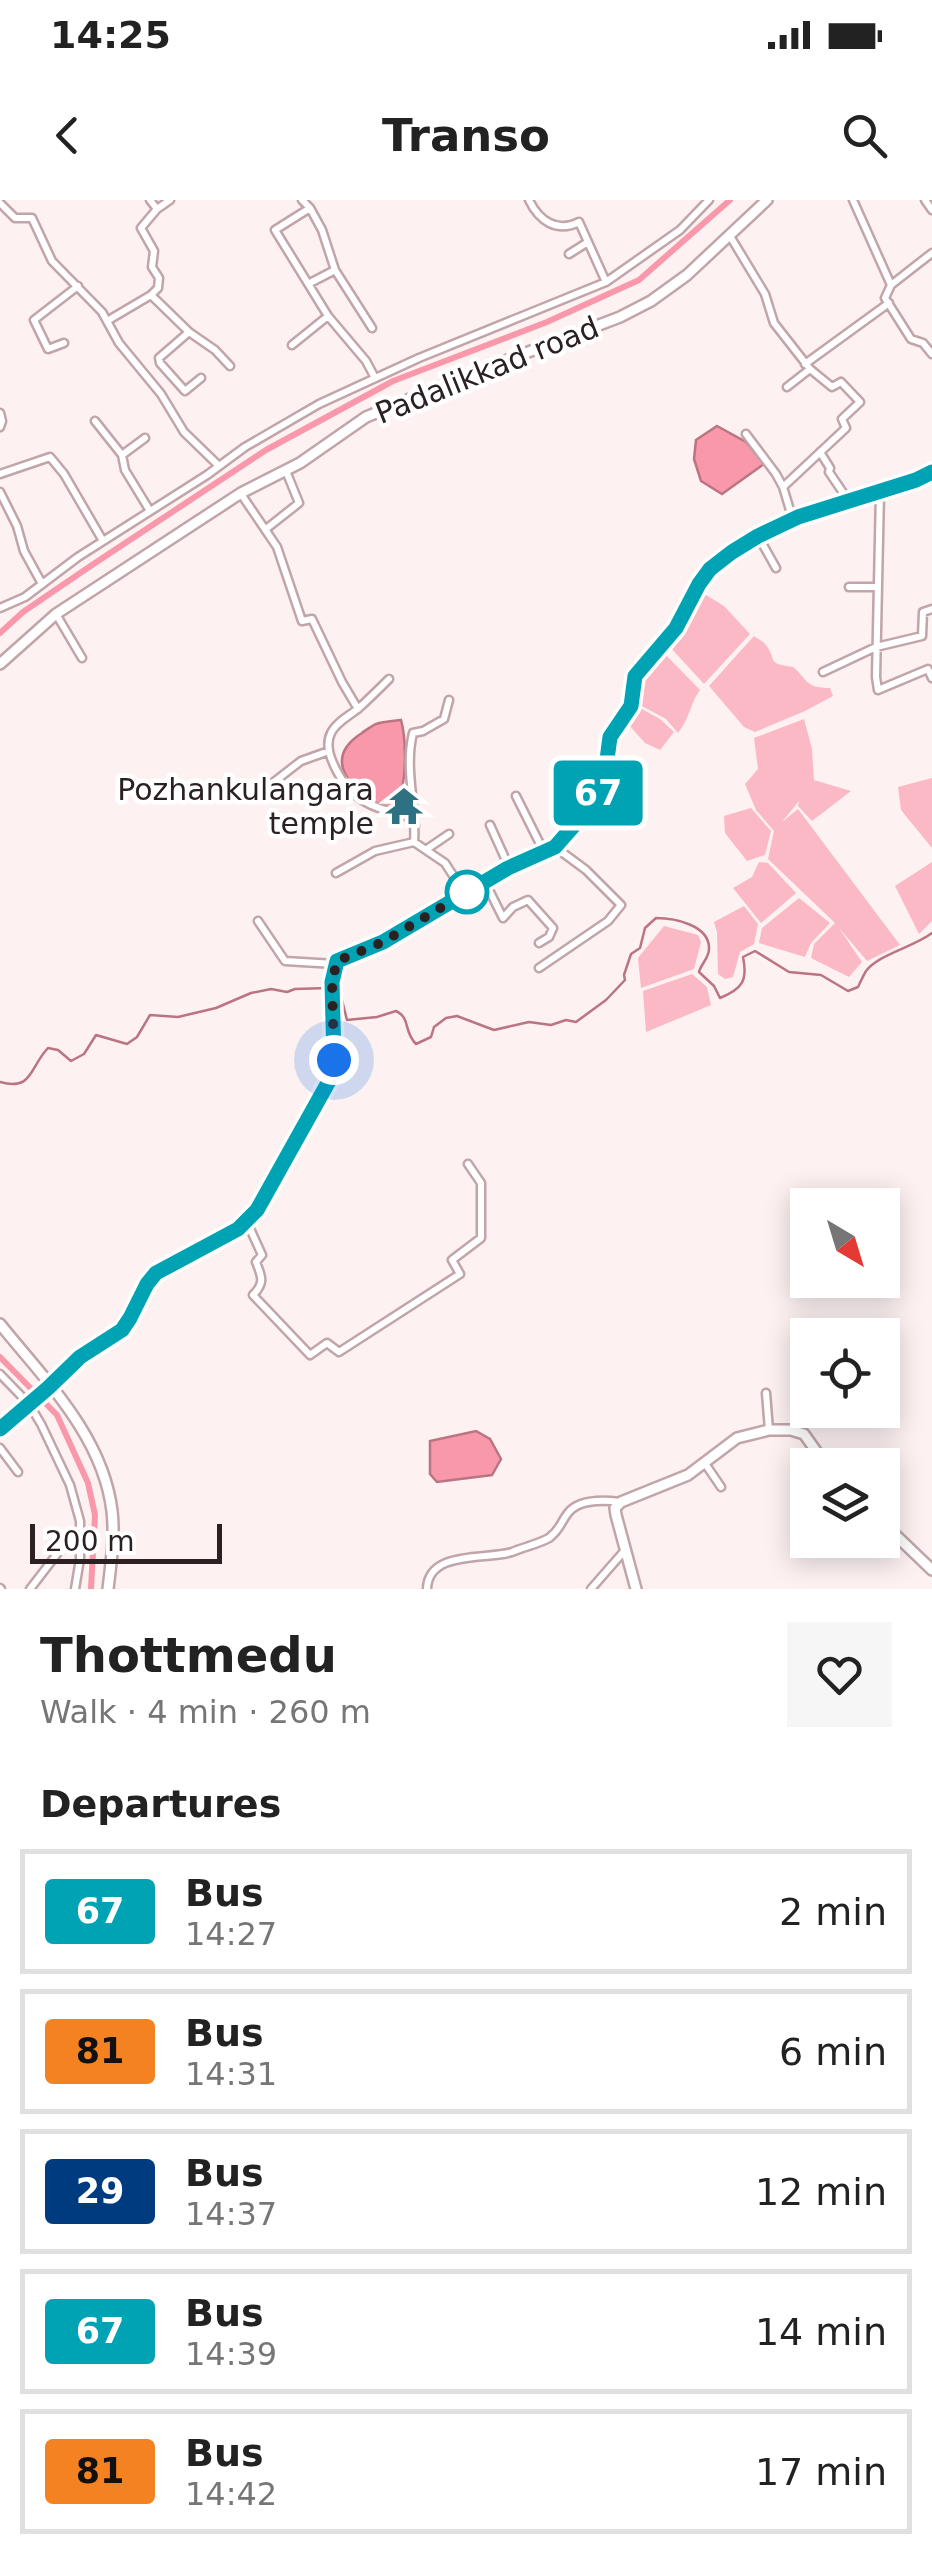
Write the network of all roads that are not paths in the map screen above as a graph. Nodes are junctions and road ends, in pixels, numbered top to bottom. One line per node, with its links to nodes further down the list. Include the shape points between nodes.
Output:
1 (150, 200): 11 (street)
2 (170, 200): 11 (street)
3 (302, 200): 10 (street)
4 (529, 200): 14 (street, via 550,225 579,222)
5 (767, 200): 13 (street, Padalikkad road)
6 (853, 200): 20 (street)
7 (925, 200): 12 (street)
8 (704, 202): 18 (street, via 680,230)
9 (0, 203): 21 (street, via 15,218 32,218 52,261)
10 (310, 208): 17 (street); 19 (street, via 275,230)
11 (157, 209): 22 (street, via 140,228 159,278)
12 (932, 210)
13 (729, 235): 32 (street, via 765,294 774,323); 44 (street, Padalikkad road, via 651,301 366,417)
14 (588, 242): 16 (street); 18 (street)
15 (932, 253): 20 (street)
16 (568, 254)
17 (335, 270): 19 (street); 26 (street)
18 (606, 282): 34 (street)
19 (309, 284): 24 (street)
20 (891, 285): 23 (street)
21 (78, 286): 25 (street); 28 (street, via 34,320 48,349)
22 (151, 295): 25 (street); 27 (street)
23 (889, 303): 30 (street, via 911,339); 32 (street)
24 (328, 316): 29 (street); 34 (street)
25 (107, 321): 43 (street, via 184,432)
26 (372, 328)
27 (189, 332): 31 (street); 33 (street, via 160,363 185,391)
28 (64, 343)
29 (292, 345)
30 (932, 354)
31 (230, 366)
32 (808, 366): 35 (street); 41 (street, via 832,387 841,382 860,402 842,419 846,428)
33 (201, 378)
34 (375, 378): 43 (street)
35 (787, 387)
36 (0, 413): 38 (street)
37 (95, 421): 42 (street)
38 (0, 427)
39 (746, 434): 47 (street)
40 (145, 438): 42 (street)
41 (820, 452): 47 (street); 51 (street)
42 (122, 455): 52 (street)
43 (219, 466): 52 (street)
44 (286, 470): 50 (street, Padalikkad road); 54 (street, via 299,503)
45 (0, 474): 56 (street, via 50,457)
46 (930, 477): 49 (street)
47 (783, 487): 53 (street)
48 (0, 492): 58 (street)
49 (880, 492): 51 (street); 60 (street)
50 (240, 494): 54 (street); 63 (street, Padalikkad road)
51 (848, 500): 53 (street)
52 (150, 511): 56 (street)
53 (793, 520): 55 (street)
54 (263, 526): 71 (street, via 302,621 312,619)
55 (758, 536): 57 (street); 81 (street, via 710,569 676,628 635,676 631,706 610,737 598,792)
56 (104, 540): 58 (street)
57 (776, 568)
58 (41, 582): 61 (street)
59 (849, 587): 60 (street)
60 (878, 587): 64 (street)
61 (0, 608)
62 (932, 609): 64 (street, via 923,612 922,636)
63 (56, 614): 65 (street); 66 (street, Padalikkad road)
64 (876, 647): 67 (street); 68 (street, via 878,690 928,669)
65 (82, 658)
66 (0, 664)
67 (823, 672)
68 (932, 678)
69 (389, 680): 71 (street)
70 (450, 700): 75 (street, via 444,719 413,733 409,782)
71 (358, 709): 72 (street, via 331,732)
72 (329, 751): 73 (street, via 301,761); 76 (street, via 346,788 360,800)
73 (261, 792)
74 (516, 796): 83 (street)
75 (415, 812): 76 (street); 78 (street)
76 (406, 815): 78 (street)
77 (490, 825): 84 (street)
78 (415, 827): 80 (street)
79 (449, 834): 82 (street)
80 (414, 842): 82 (street); 85 (street, via 374,851)
81 (555, 847): 83 (street); 91 (street, via 622,905)
82 (426, 850): 87 (street)
83 (545, 853): 84 (street)
84 (509, 867): 86 (street)
85 (336, 873)
86 (484, 882): 87 (street); 89 (street, via 504,918 528,900 553,928)
87 (465, 894): 90 (street)
88 (258, 921): 90 (street, via 285,960)
89 (539, 944)
90 (335, 964): 93 (street, via 329,1081)
91 (539, 968)
92 (468, 1164): 93 (street, via 482,1183 481,1238 452,1260 460,1274 338,1352 326,1342 310,1356 254,1295 262,1286 256,1262 262,1255)
93 (247, 1222): 96 (street, via 156,1273 122,1330)
94 (0, 1324): 96 (street)
95 (0, 1374): 98 (street)
96 (49, 1387): 98 (street); 113 (street, via 72,1414 106,1481 112,1512)
97 (766, 1393): 100 (street)
98 (29, 1404): 99 (street); 112 (street, via 70,1485 80,1521)
99 (0, 1429)
100 (769, 1430): 102 (street, via 798,1430); 103 (street, via 731,1441)
101 (0, 1448): 104 (street)
102 (814, 1448)
103 (704, 1462): 105 (street); 106 (street)
104 (18, 1472)
105 (721, 1487)
106 (621, 1502): 108 (street, via 615,1508); 114 (street, via 575,1507 546,1540 449,1562 431,1572)
107 (900, 1539): 110 (street)
108 (626, 1549): 115 (street); 116 (street)
109 (57, 1554): 111 (street)
110 (932, 1570)
111 (30, 1589)
112 (75, 1589)
113 (108, 1589)
114 (427, 1589)
115 (591, 1589)
116 (636, 1589)

